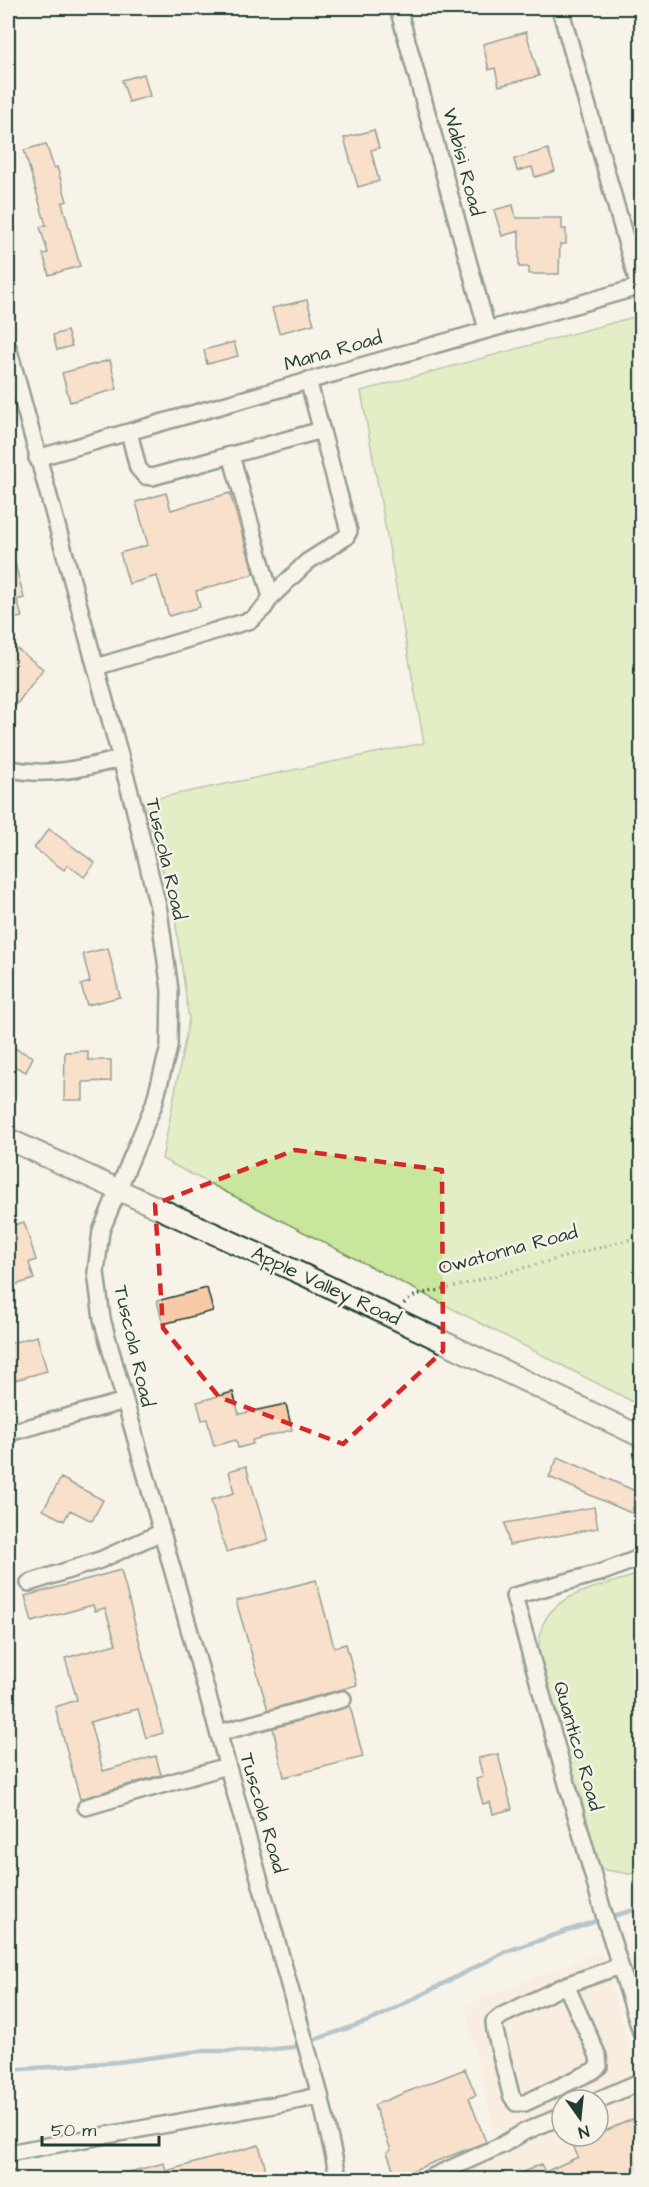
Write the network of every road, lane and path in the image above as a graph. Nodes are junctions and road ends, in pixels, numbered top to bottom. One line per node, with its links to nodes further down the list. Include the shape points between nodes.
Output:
1 (398, 8): 4 (street, Wabisi Road)
2 (560, 8): 3 (street)
3 (640, 286): 4 (street, Mana Road)
4 (487, 329): 6 (street, Mana Road)
5 (8, 347): 10 (street, Tuscola Road)
6 (308, 380): 7 (street); 8 (street, Mana Road)
7 (322, 429): 9 (street); 11 (street, via 350,531 307,562)
8 (129, 432): 9 (street, via 138,468 145,476); 10 (street, Mana Road)
9 (231, 455): 11 (street)
10 (37, 458): 12 (street, Tuscola Road)
11 (271, 597): 12 (street, via 251,620)
12 (96, 667): 13 (street, Tuscola Road)
13 (120, 759): 14 (street, via 48,772); 16 (street, Tuscola Road, via 159,911 170,990 169,1047 154,1104)
14 (8, 768)
15 (8, 1139): 16 (main road, Apple Valley Road)
16 (117, 1190): 18 (main road, Apple Valley Road); 19 (street, Tuscola Road, via 101,1231 96,1272 102,1319)
17 (642, 1236): 18 (path, Owatonna Road, via 420,1294 409,1298)
18 (394, 1318): 21 (main road, Apple Valley Road)
19 (125, 1401): 20 (street); 22 (street, Tuscola Road)
20 (8, 1433)
21 (642, 1437)
22 (162, 1533): 24 (street, via 100,1560); 26 (street, Tuscola Road)
23 (642, 1557): 29 (street, Quantico Road, via 514,1596)
24 (29, 1583)
25 (343, 1699): 26 (street)
26 (219, 1733): 27 (street, Tuscola Road)
27 (227, 1766): 28 (street); 33 (street, Tuscola Road)
28 (86, 1807)
29 (620, 1966): 30 (street); 31 (street, Quantico Road)
30 (566, 1985): 30 (street, via 494,2022 516,2103 525,2103 599,2066)
31 (642, 2035)
32 (642, 2081): 34 (street)
33 (320, 2095): 36 (street); 37 (street, Tuscola Road)
34 (610, 2095)
35 (550, 2121): 38 (street)
36 (8, 2153)
37 (339, 2180)
38 (425, 2180)

